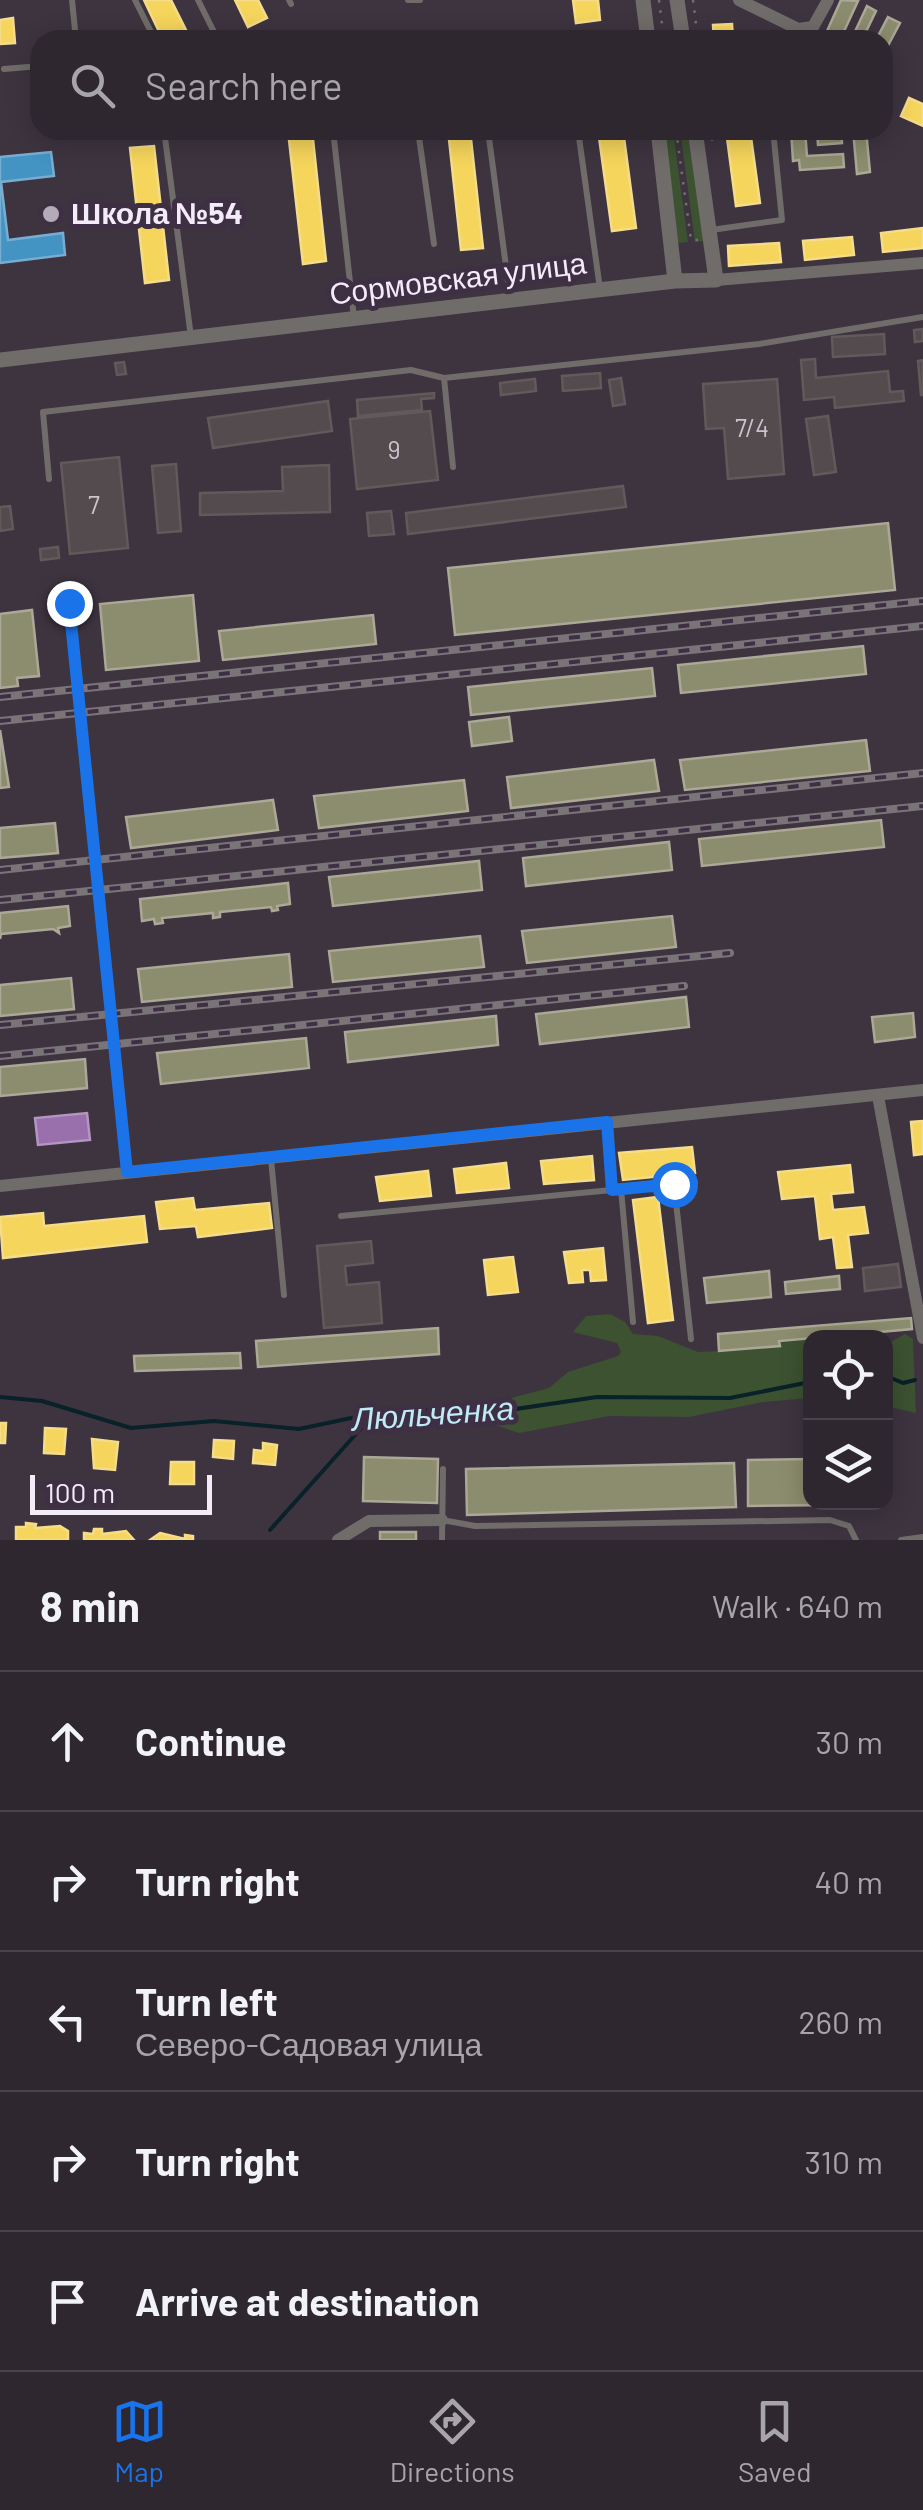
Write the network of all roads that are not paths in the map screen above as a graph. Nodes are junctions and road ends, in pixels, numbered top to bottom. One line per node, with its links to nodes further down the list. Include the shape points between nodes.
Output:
1 (72, 0): 10 (lane)
2 (135, 0): 11 (lane)
3 (198, 0): 12 (lane)
4 (408, 0): 5 (lane)
5 (420, 0)
6 (643, 0): 13 (street)
7 (677, 0): 14 (street)
8 (739, 0): 9 (street, via 798,30 813,27)
9 (828, 0)
10 (75, 30)
11 (150, 30)
12 (213, 30)
13 (647, 30)
14 (682, 30)
15 (30, 67): 16 (lane)
16 (4, 69)
17 (165, 140): 34 (lane)
18 (333, 140): 33 (lane)
19 (419, 140): 26 (lane)
20 (489, 140): 31 (lane)
21 (579, 140): 30 (lane)
22 (659, 140): 29 (street)
23 (697, 140): 25 (street)
24 (774, 140): 25 (lane, via 782,220)
25 (707, 234): 28 (street)
26 (434, 244)
27 (923, 263): 28 (street, Сормовская улица)
28 (716, 280): 29 (street, Сормовская улица)
29 (674, 281): 30 (street, Сормовская улица)
30 (600, 290): 31 (street, Сормовская улица)
31 (511, 300): 33 (street, Сормовская улица)
32 (923, 317): 36 (lane, via 759,344)
33 (354, 319): 34 (street, Сормовская улица)
34 (191, 338): 35 (street, Сормовская улица)
35 (0, 360)
36 (444, 378): 37 (lane); 38 (lane, via 411,370 43,412)
37 (453, 467)
38 (49, 478)
39 (69, 603): 44 (lane)
40 (923, 1090): 41 (street)
41 (878, 1096): 42 (street); 52 (street)
42 (607, 1122): 43 (street); 48 (lane)
43 (271, 1158): 44 (street); 50 (lane)
44 (127, 1172): 47 (street)
45 (695, 1182): 46 (lane)
46 (674, 1184): 48 (lane); 53 (lane)
47 (0, 1186)
48 (616, 1189): 49 (lane); 51 (lane)
49 (341, 1216)
50 (284, 1294)
51 (633, 1322)
52 (923, 1338)
53 (691, 1339)
54 (444, 1469): 55 (lane)
55 (442, 1520): 57 (street, via 369,1521); 58 (lane); 59 (lane, via 475,1526 830,1520 849,1526)
56 (923, 1537): 60 (lane)
57 (338, 1540)
58 (442, 1540)
59 (856, 1540)
60 (901, 1540)

